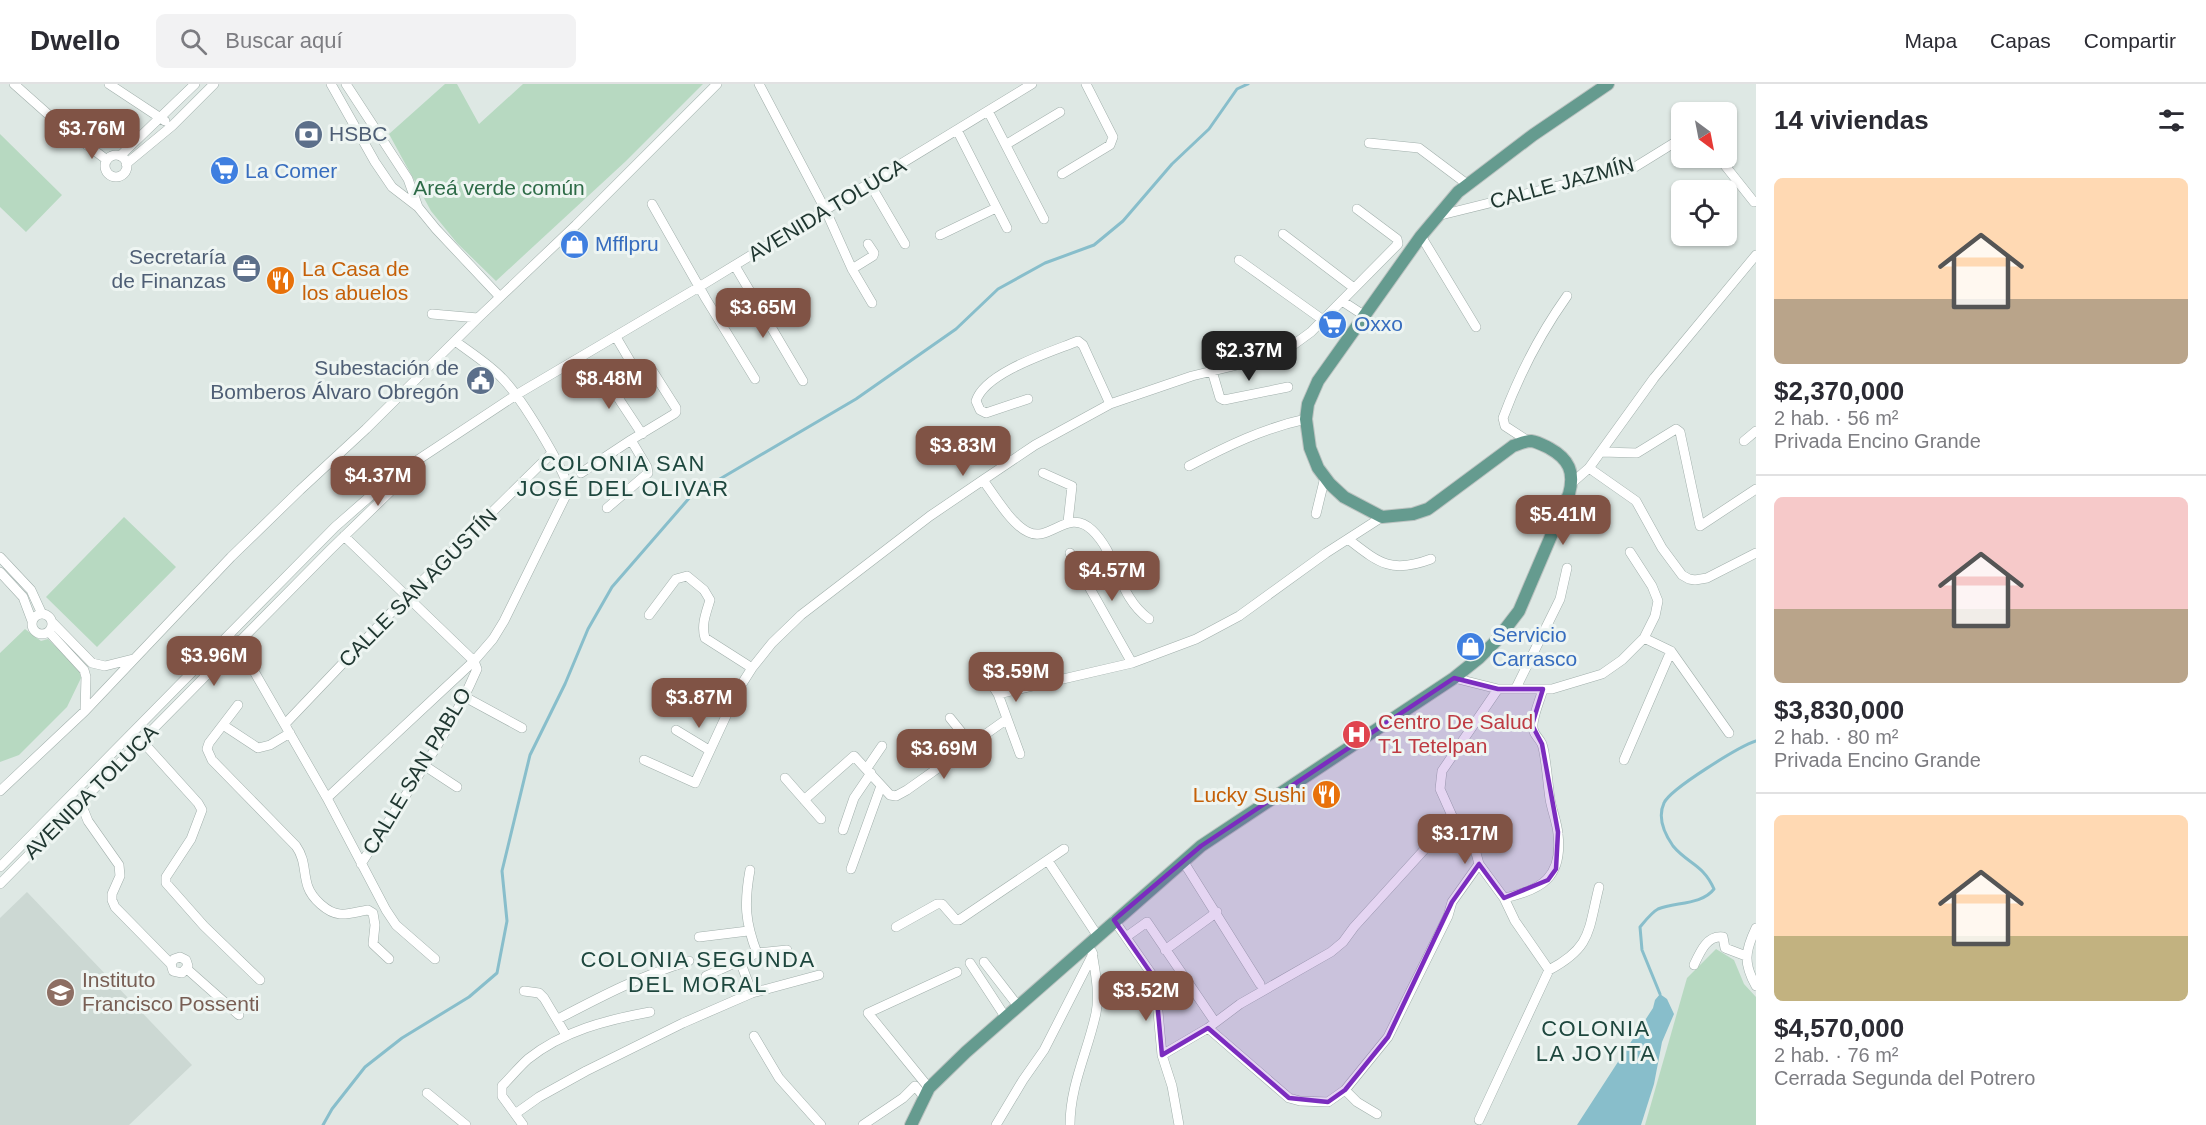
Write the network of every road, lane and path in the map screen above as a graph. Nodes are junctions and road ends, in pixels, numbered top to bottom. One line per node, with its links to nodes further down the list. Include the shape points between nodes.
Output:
1 (14, 84): 21 (street, via 58,124)
2 (109, 84): 14 (street)
3 (195, 84): 14 (street)
4 (214, 84): 15 (street)
5 (331, 84): 23 (street)
6 (346, 84): 20 (street)
7 (717, 84): 49 (street)
8 (759, 84): 33 (street)
9 (1032, 84): 12 (street, AVENIDA TOLUCA)
10 (1086, 84): 25 (street, via 1113,141)
11 (1608, 84): 27 (main road)
12 (988, 111): 16 (street, AVENIDA TOLUCA); 18 (street)
13 (1060, 112): 18 (street)
14 (161, 118): 15 (street); 22 (street)
15 (172, 126): 22 (street)
16 (957, 130): 26 (street, AVENIDA TOLUCA); 31 (street)
17 (1369, 143): 27 (street, via 1419,148)
18 (1007, 144): 35 (street)
19 (1671, 145): 34 (street, CALLE JAZMÍN, via 1635,167)
20 (390, 153): 23 (street); 30 (street, via 408,179)
21 (107, 160): 22 (street, via 111,156); 22 (street, via 106,170 113,176 126,169)
22 (123, 160)
23 (375, 162): 30 (street, via 392,187)
24 (1727, 168): 28 (street)
25 (1062, 174)
26 (870, 184): 33 (street, AVENIDA TOLUCA); 41 (street)
27 (1467, 184): 34 (main road)
28 (1754, 202)
29 (652, 204): 46 (street)
30 (418, 207): 49 (street)
31 (996, 207): 36 (street); 38 (street)
32 (1357, 209): 47 (street, via 1399,242)
33 (825, 211): 44 (street, AVENIDA TOLUCA); 45 (street)
34 (1437, 216): 39 (main road)
35 (1044, 219)
36 (1007, 228)
37 (1283, 234): 47 (street)
38 (940, 235)
39 (1421, 236): 53 (main road); 56 (street)
40 (868, 244): 45 (street, via 873,256)
41 (905, 244)
42 (1756, 255): 73 (street, via 1654,378)
43 (1239, 260): 55 (street)
44 (735, 266): 46 (street, AVENIDA TOLUCA); 62 (street)
45 (852, 269): 51 (street)
46 (699, 287): 57 (street, AVENIDA TOLUCA); 61 (street)
47 (1354, 288): 50 (street)
48 (1567, 296): 71 (street, via 1543,332 1503,418 1505,426)
49 (500, 297): 54 (street)
50 (1342, 301): 53 (street); 55 (street)
51 (872, 303)
52 (432, 314): 54 (street)
53 (1365, 316): 67 (main road, via 1318,381)
54 (478, 318): 58 (street)
55 (1323, 320): 60 (street, via 1285,351)
56 (1476, 327)
57 (616, 337): 59 (street); 64 (street, AVENIDA TOLUCA)
58 (455, 341): 64 (street, CALLE SAN PABLO, via 502,378); 108 (street, via 231,557)
59 (636, 371): 69 (street, via 611,387); 69 (street, via 650,367 676,408 674,414)
60 (1212, 371): 63 (street, via 1224,400); 66 (street)
61 (755, 379)
62 (803, 381)
63 (1288, 387)
64 (516, 395): 74 (street, CALLE SAN PABLO); 76 (street, AVENIDA TOLUCA)
65 (1028, 399): 66 (street, via 986,413 976,401 978,392 1020,363 1078,341)
66 (1110, 404): 81 (street, via 1035,445)
67 (1306, 419): 75 (street, via 1234,442); 80 (main road, via 1310,447)
68 (1756, 431): 72 (street)
69 (642, 434): 70 (street)
70 (631, 440): 78 (street); 84 (street, via 648,473)
71 (1528, 441): 82 (main road, via 1556,452 1567,463); 86 (main road, via 1513,447 1428,509)
72 (1744, 441)
73 (1601, 452): 77 (street); 83 (street, via 1637,453 1676,429 1680,432 1700,526)
74 (552, 453): 97 (street, CALLE SAN AGUSTÍN); 109 (street, CALLE SAN PABLO, via 567,484 567,494 494,639)
75 (1189, 466)
76 (408, 468): 88 (street, AVENIDA TOLUCA, via 398,484); 104 (street, AVENIDA TOLUCA, via 392,477 335,527)
77 (1589, 468): 82 (street); 91 (street, via 1636,501 1662,548 1689,579 1707,578)
78 (581, 473)
79 (1043, 473): 87 (street, via 1072,486)
80 (1325, 477): 85 (street); 86 (main road, via 1344,497)
81 (983, 480): 87 (street, via 1026,532 1047,532); 112 (street, via 801,615)
82 (1573, 482): 113 (main road, via 1519,610 1485,652)
83 (1756, 489)
84 (607, 508)
85 (1316, 514)
86 (1382, 517): 89 (street)
87 (1068, 522): 100 (street, via 1092,530 1104,545 1127,596)
88 (344, 536): 97 (street); 106 (street, AVENIDA TOLUCA)
89 (1348, 539): 94 (street, via 1374,559 1390,565 1410,567); 110 (street, via 1239,616 1196,639)
90 (1630, 552): 105 (street, via 1658,601)
91 (1756, 553)
92 (1070, 554): 110 (street)
93 (0, 558): 98 (street, via 31,590)
94 (1431, 559)
95 (1567, 568): 114 (street, via 1560,598)
96 (0, 572): 101 (street, via 22,597)
97 (406, 597): 109 (street); 123 (street, CALLE SAN AGUSTÍN)
98 (42, 614): 101 (street); 102 (street)
99 (649, 615): 112 (street, via 676,579 687,576 710,600 704,622 705,638)
100 (1149, 619)
101 (32, 621): 103 (street, via 31,627 39,635)
102 (52, 622): 103 (street); 108 (street, via 97,665)
103 (49, 632): 120 (street, via 84,670)
104 (231, 632): 106 (street); 144 (street, AVENIDA TOLUCA)
105 (1644, 638): 107 (street); 116 (street, via 1602,674)
106 (238, 643): 123 (street); 129 (street, AVENIDA TOLUCA)
107 (1671, 651): 128 (street); 135 (street)
108 (135, 658): 120 (street)
109 (474, 661): 118 (street, CALLE SAN PABLO, via 477,669); 142 (street)
110 (1132, 663): 117 (street)
111 (981, 667): 117 (street)
112 (752, 668): 132 (street)
113 (1454, 678): 115 (street); 151 (main road, via 1210,839)
114 (1516, 688): 115 (street); 116 (street)
115 (1498, 689): 146 (street, via 1442,771 1440,789)
116 (1543, 689): 159 (street, via 1532,724 1542,744 1558,832 1556,869 1548,880)
117 (998, 694): 122 (street)
118 (465, 697): 125 (street); 136 (street, CALLE SAN PABLO)
119 (238, 705): 124 (street)
120 (85, 711): 141 (street)
121 (950, 718): 130 (street)
122 (1007, 719): 130 (street); 133 (street)
123 (285, 724): 127 (street)
124 (223, 725): 127 (street, via 258,748); 173 (street, via 207,749 212,760 296,846 302,855 308,888 318,902 340,914 368,910 373,913 373,944)
125 (522, 728)
126 (675, 730): 132 (street)
127 (290, 733): 142 (street)
128 (1729, 733)
129 (142, 741): 145 (street, AVENIDA TOLUCA); 183 (street, via 202,810 166,883)
130 (971, 744): 139 (street, via 896,796)
131 (882, 746): 137 (street)
132 (709, 750): 134 (street, via 695,783)
133 (1020, 754)
134 (644, 760)
135 (1624, 760)
136 (425, 765): 140 (street); 152 (street, CALLE SAN PABLO)
137 (869, 770): 139 (street); 143 (street, via 853,756); 148 (street)
138 (785, 778): 143 (street)
139 (881, 786): 155 (street)
140 (457, 787)
141 (0, 791)
142 (327, 798): 152 (street)
143 (804, 800): 147 (street)
144 (66, 801): 145 (street); 154 (street, AVENIDA TOLUCA)
145 (75, 808): 157 (street, AVENIDA TOLUCA); 190 (street, via 84,812 121,870 112,894 115,907 173,970 178,974 187,969)
146 (1453, 818): 153 (street, via 1463,829); 193 (street, via 1343,942)
147 (821, 819)
148 (843, 830)
149 (1064, 849): 150 (street)
150 (1048, 861): 162 (street, via 959,920 937,903); 167 (street)
151 (1183, 861): 160 (street); 161 (main road)
152 (361, 864): 172 (street, via 396,925)
153 (1479, 864): 159 (street); 197 (street, via 1452,902 1388,1037)
154 (0, 867)
155 (851, 869)
156 (750, 870): 164 (street, via 745,909)
157 (0, 884)
158 (1599, 887): 179 (street, via 1586,938 1578,951)
159 (1504, 898): 179 (street)
160 (1217, 912): 169 (street); 184 (street)
161 (1114, 920): 166 (street); 167 (main road)
162 (896, 927)
163 (1756, 928): 171 (street)
164 (748, 931): 165 (street); 170 (street)
165 (699, 937)
166 (1126, 937): 169 (street, via 1146,922); 196 (street, via 1155,979)
167 (1094, 944): 188 (main road); 208 (street, via 1044,1050); 209 (street, via 1097,1011 1074,1082)
168 (787, 950): 170 (street)
169 (1165, 950): 193 (street)
170 (757, 953): 175 (street)
171 (1746, 956): 178 (street, via 1725,948 1724,937 1717,936 1707,942); 185 (street)
172 (435, 958)
173 (389, 959)
174 (689, 961): 192 (street, via 627,983)
175 (740, 961): 182 (street); 187 (street)
176 (984, 962): 188 (street)
177 (970, 963): 191 (street)
178 (1694, 965)
179 (1549, 970): 202 (street)
180 (957, 972): 198 (street, via 868,1013)
181 (819, 975): 187 (street)
182 (706, 976)
183 (260, 980)
184 (1260, 984)
185 (1756, 986)
186 (524, 991): 192 (street, via 539,993)
187 (752, 993): 200 (street, via 596,1066)
188 (1018, 1006): 191 (main road)
189 (650, 1012): 194 (street)
190 (239, 1015)
191 (1006, 1018): 198 (main road)
192 (558, 1019): 194 (street)
193 (1212, 1025): 196 (street); 197 (street, via 1289,1098 1328,1102)
194 (566, 1035): 200 (street, via 526,1061 502,1086 502,1096)
195 (754, 1036): 205 (street, via 780,1078)
196 (1162, 1055): 210 (street)
197 (1345, 1090): 201 (street)
198 (926, 1092): 206 (street, via 915,1086); 207 (main road)
199 (427, 1093): 203 (street)
200 (514, 1114): 204 (street)
201 (1377, 1114)
202 (1479, 1120)
203 (466, 1125)
204 (523, 1125)
205 (821, 1125)
206 (862, 1125)
207 (911, 1125)
208 (996, 1125)
209 (1070, 1125)
210 (1179, 1125)

